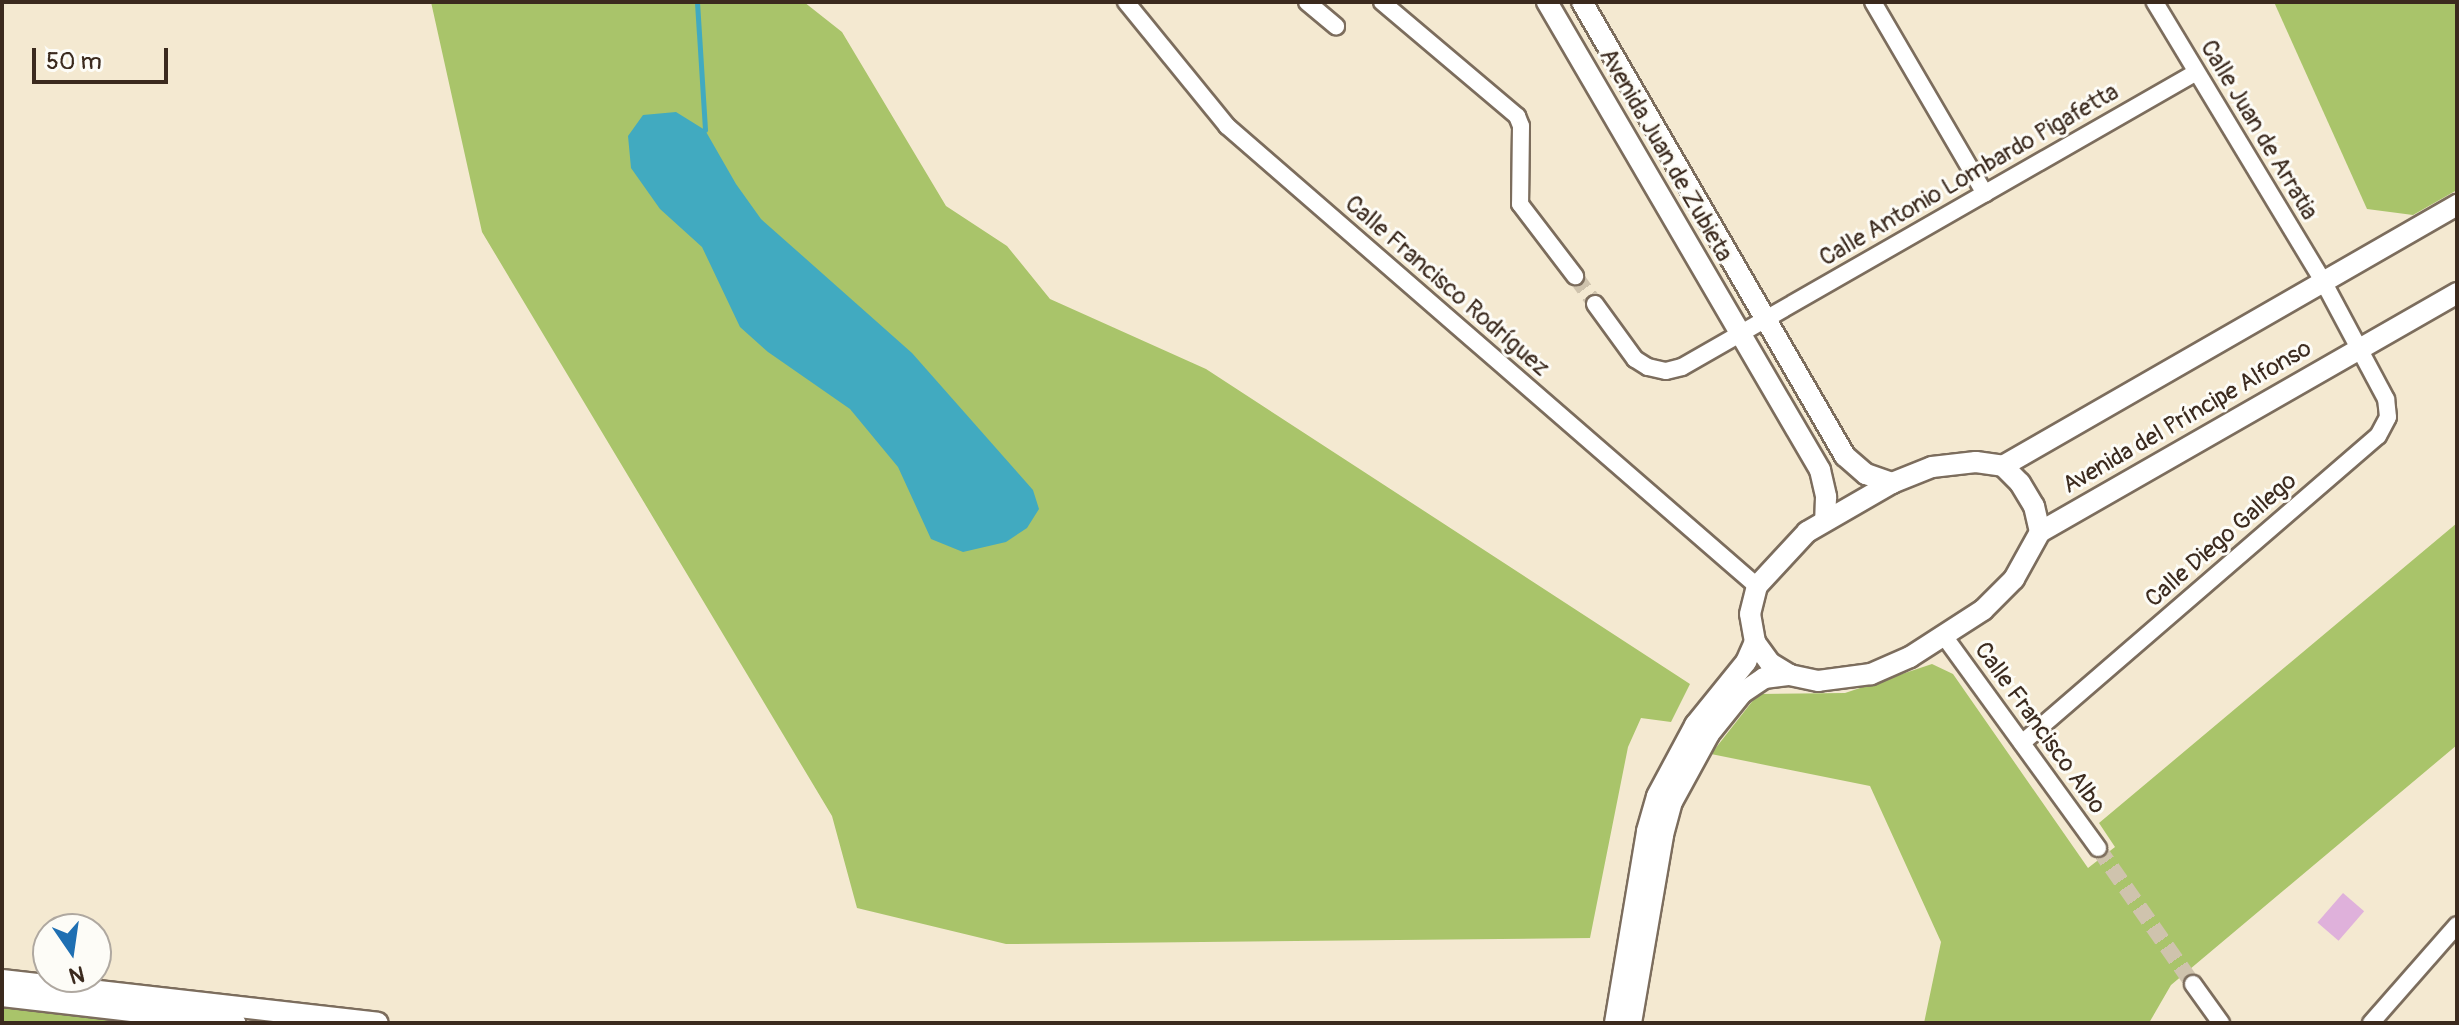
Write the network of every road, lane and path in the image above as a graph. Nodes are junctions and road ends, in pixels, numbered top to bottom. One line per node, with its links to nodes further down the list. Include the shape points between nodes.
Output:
1 (1126, 2): 23 (street, Calle Francisco Rodríguez, via 1227,126)
2 (1307, 2): 8 (street)
3 (1382, 2): 12 (street, via 1517,116 1520,204)
4 (1547, 2): 17 (street, Avenida Juan de Zubieta)
5 (1582, 2): 16 (street, Avenida Juan de Zubieta)
6 (1873, 2): 10 (street)
7 (2155, 2): 9 (street, Calle Juan de Arratia)
8 (1336, 26)
9 (2195, 73): 10 (street, Calle Antonio Lombardo Pigafetta); 13 (street, Calle Juan de Arratia)
10 (1985, 194): 16 (street, Calle Antonio Lombardo Pigafetta)
11 (2457, 205): 13 (street, Avenida del Príncipe Alfonso)
12 (1575, 276)
13 (2323, 281): 18 (street); 19 (street, Avenida del Príncipe Alfonso)
14 (2457, 293): 18 (street, Avenida del Príncipe Alfonso)
15 (1595, 304): 17 (street, via 1635,359 1666,371)
16 (1767, 320): 17 (street); 20 (street, Avenida Juan de Zubieta, via 1845,456 1866,474)
17 (1741, 334): 21 (street, Avenida Juan de Zubieta, via 1820,470)
18 (2360, 348): 22 (street, Avenida del Príncipe Alfonso); 27 (street, Calle Diego Gallego, via 2386,399 2388,417 2378,436)
19 (2003, 466): 20 (street, via 1976,462 1932,467); 22 (street, via 2034,506)
20 (1892, 483): 21 (street)
21 (1825, 521): 23 (street, via 1807,532)
22 (2040, 532): 24 (street, via 2014,579 1983,610)
23 (1757, 586): 25 (street, via 1750,614)
24 (1944, 636): 26 (street, via 1871,674 1818,681); 27 (street, Calle Francisco Albo)
25 (1755, 642): 26 (street, via 1770,663); 35 (street, via 1746,662 1695,725 1657,796)
26 (1790, 675): 36 (street, via 1764,678 1742,693 1709,734 1672,802)
27 (2022, 743): 28 (street, Calle Francisco Albo)
28 (2098, 848)
29 (2457, 925): 38 (street)
30 (2, 980): 34 (street)
31 (2193, 984): 37 (street)
32 (2, 996): 33 (street)
33 (235, 1023)
34 (378, 1023)
35 (1615, 1023)
36 (1631, 1023)
37 (2221, 1023)
38 (2371, 1023)

